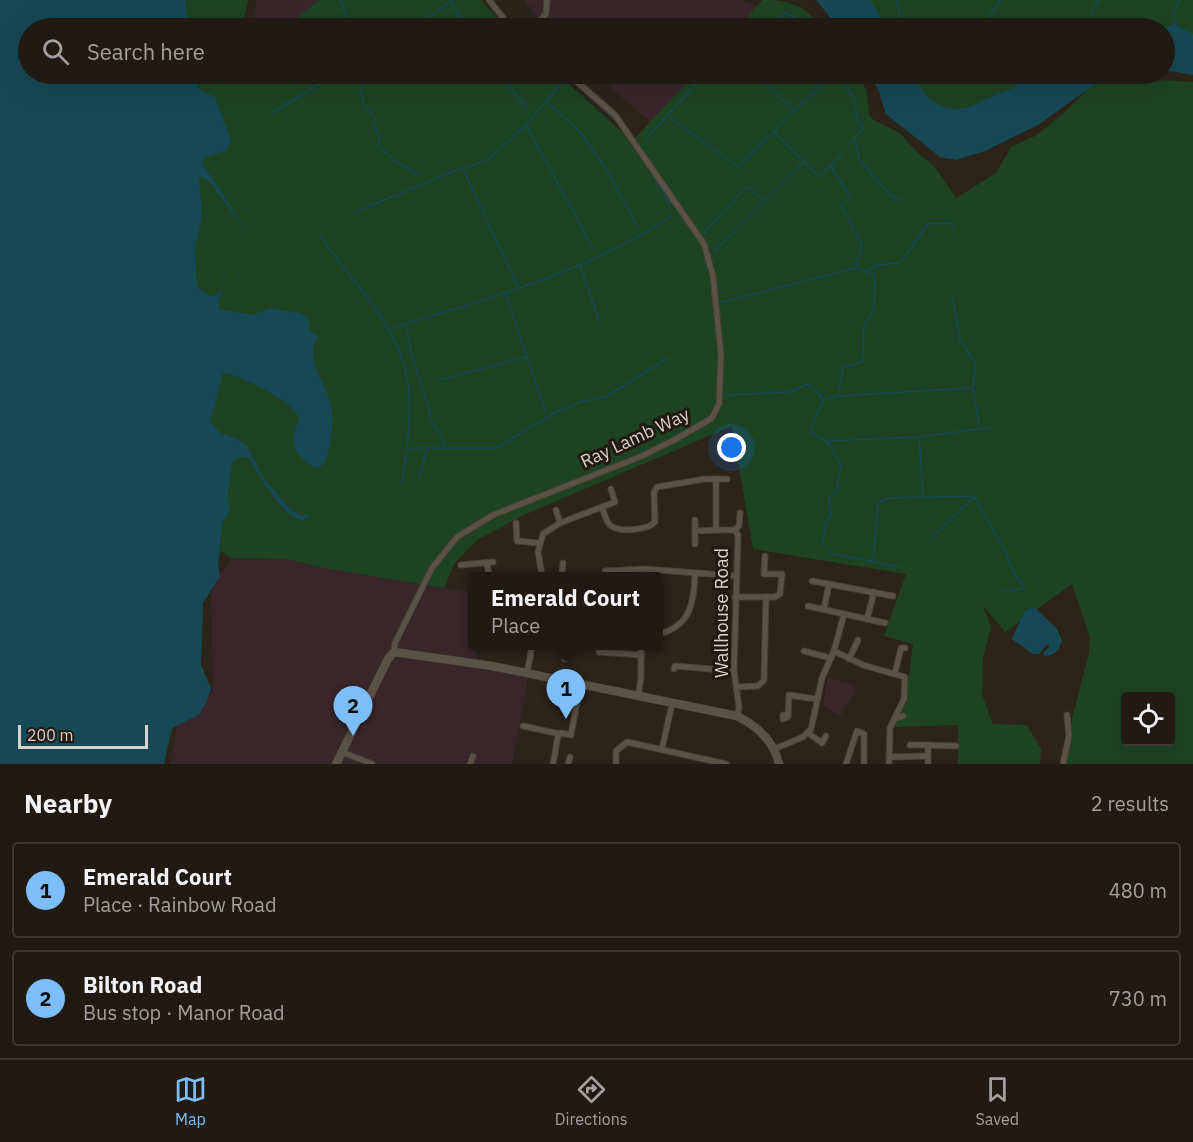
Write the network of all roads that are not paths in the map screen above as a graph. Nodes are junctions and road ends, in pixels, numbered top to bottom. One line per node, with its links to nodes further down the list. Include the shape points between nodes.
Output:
1 (489, 0): 3 (street)
2 (546, 0): 4 (street)
3 (503, 18)
4 (543, 18)
5 (579, 84): 49 (street, Ray Lamb Way, via 615,115 704,244 712,276 720,356 719,404 715,415 678,438 493,515 450,545 432,568)
6 (716, 479): 7 (street); 9 (street, via 657,487 655,522 646,528 614,528 608,524); 15 (street)
7 (727, 479)
8 (610, 489): 9 (street, via 615,502)
9 (602, 507): 14 (street)
10 (556, 510): 14 (street)
11 (740, 513): 16 (street, Wallhouse Road)
12 (695, 520): 17 (street)
13 (516, 523): 18 (street, via 517,541)
14 (560, 523): 18 (street, via 548,529)
15 (716, 530): 16 (street); 17 (street)
16 (735, 530): 29 (street, Wallhouse Road)
17 (695, 531): 19 (street)
18 (539, 543): 26 (street)
19 (695, 544)
20 (765, 556): 35 (street, via 764,574 782,574 780,594)
21 (563, 563): 27 (street)
22 (461, 565): 25 (street, via 490,562)
23 (636, 569): 24 (street); 28 (street)
24 (605, 571)
25 (489, 572)
26 (543, 572)
27 (562, 572)
28 (695, 573): 29 (street); 41 (street, via 694,600 688,615 678,627)
29 (736, 576): 34 (street, Wallhouse Road)
30 (812, 581): 31 (street)
31 (829, 584): 32 (street); 37 (street)
32 (873, 592): 33 (street); 39 (street)
33 (893, 596)
34 (735, 597): 35 (street); 56 (street, Wallhouse Road)
35 (766, 597): 60 (street, via 764,680 758,686)
36 (808, 606): 37 (street)
37 (824, 609): 38 (street)
38 (844, 614): 39 (street); 48 (street)
39 (867, 619): 40 (street)
40 (885, 623)
41 (663, 633)
42 (858, 640): 54 (street)
43 (905, 648): 57 (street, via 900,649)
44 (531, 650): 58 (street)
45 (565, 650): 52 (street)
46 (642, 650): 51 (street)
47 (804, 651): 53 (street)
48 (834, 651): 53 (street); 54 (street)
49 (394, 652): 58 (street); 78 (street)
50 (599, 652): 51 (street)
51 (642, 655): 61 (street)
52 (565, 658)
53 (831, 658): 62 (street)
54 (849, 659): 57 (street)
55 (675, 666): 56 (street)
56 (734, 671): 60 (street, Wallhouse Road)
57 (895, 673): 68 (street, via 906,679 903,701)
58 (527, 674): 59 (street)
59 (580, 686): 61 (street); 71 (street, via 571,735)
60 (737, 687): 66 (street, Wallhouse Road)
61 (638, 697): 63 (street)
62 (816, 699): 64 (street, via 789,693); 70 (street, via 814,722)
63 (672, 704): 66 (street); 76 (street)
64 (787, 715)
65 (1067, 715): 93 (street, via 1069,736)
66 (737, 716): 77 (street, via 759,730)
67 (903, 716): 68 (street)
68 (894, 719): 81 (street)
69 (523, 726): 71 (street)
70 (808, 733): 72 (street, via 821,744); 77 (street)
71 (560, 734): 85 (street)
72 (826, 736)
73 (910, 745): 74 (street)
74 (927, 745): 75 (street); 80 (street)
75 (956, 746)
76 (662, 748): 86 (street, via 623,743 616,751); 87 (street)
77 (774, 749): 88 (street)
78 (342, 752): 82 (street); 83 (street)
79 (473, 756): 84 (street)
80 (928, 756): 81 (street); 92 (street)
81 (889, 757): 91 (street)
82 (336, 764)
83 (372, 764)
84 (470, 764)
85 (553, 764)
86 (616, 764)
87 (726, 764)
88 (779, 764)
89 (846, 764): 90 (street, via 857,731 864,734)
90 (864, 764)
91 (889, 764)
92 (928, 764)
93 (1063, 764)

